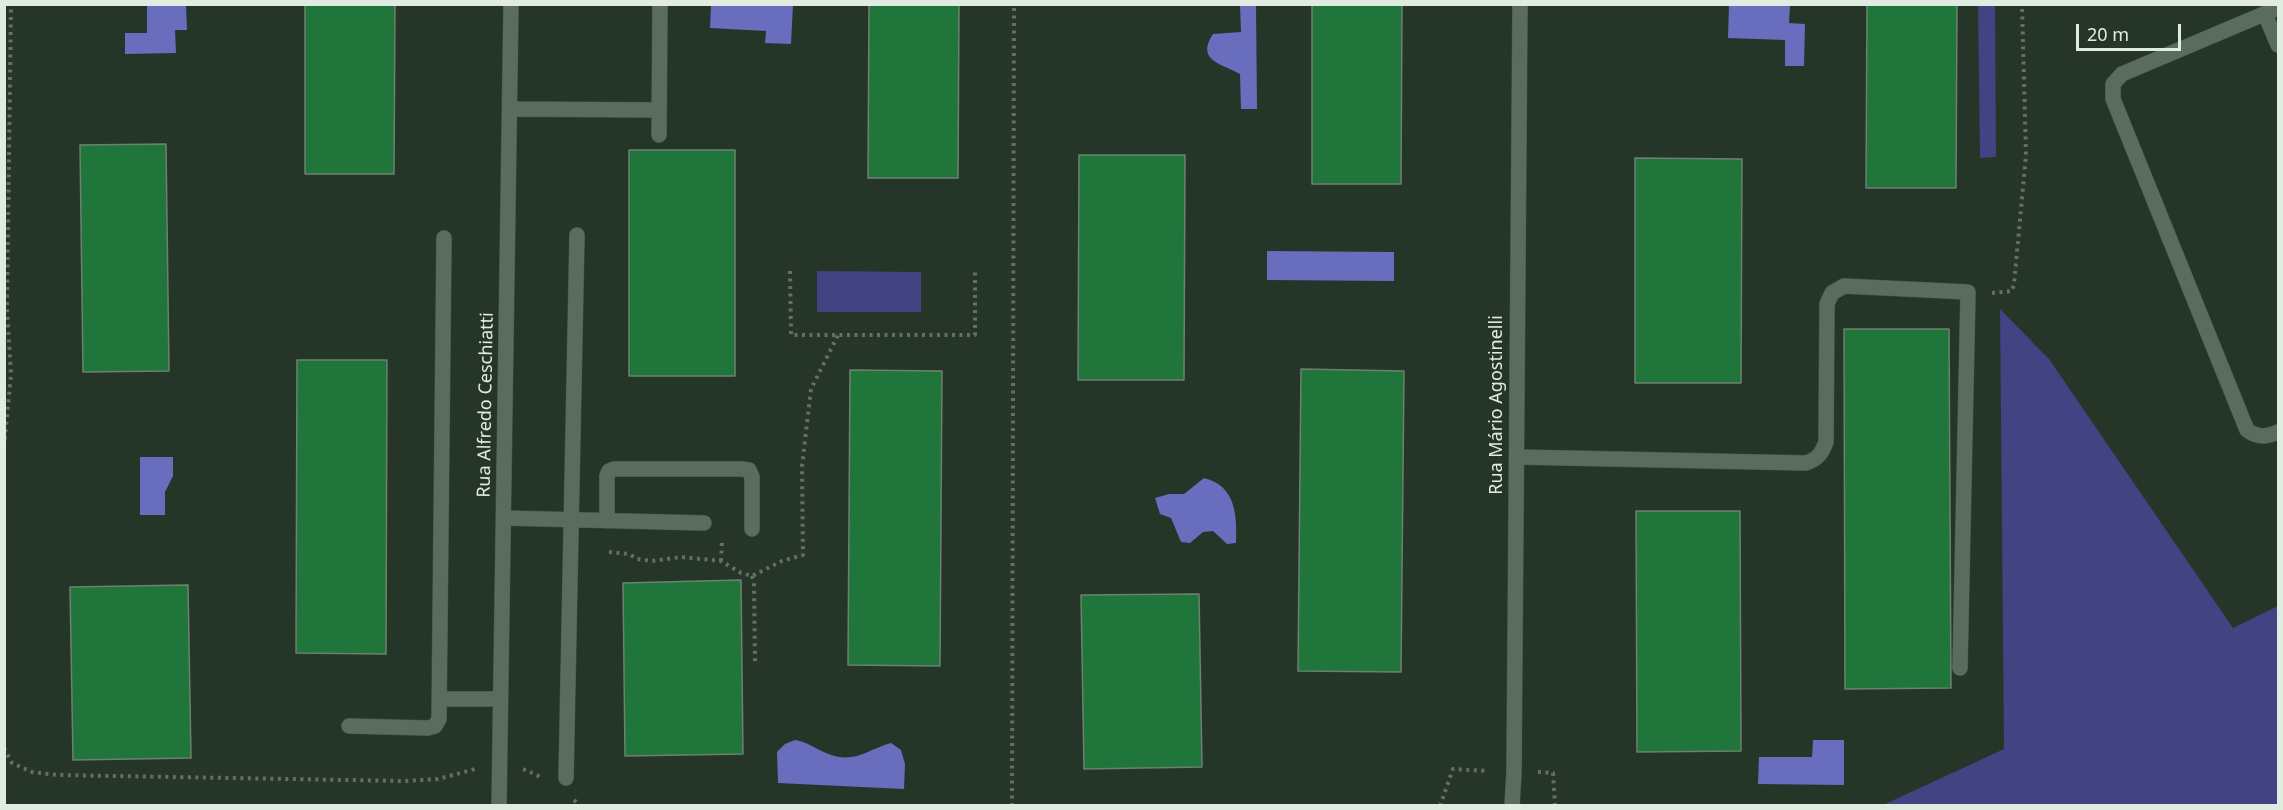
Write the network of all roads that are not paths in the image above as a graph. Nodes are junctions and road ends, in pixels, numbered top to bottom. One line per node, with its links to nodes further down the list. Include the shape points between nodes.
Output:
1 (511, 4): 6 (street, Rua Alfredo Ceschiatti)
2 (660, 4): 7 (street)
3 (1520, 4): 12 (street, Rua Mário Agostinelli)
4 (2272, 11): 5 (street); 11 (street, via 2122,74 2113,84 2113,99 2247,430 2256,436)
5 (2278, 45)
6 (510, 109): 7 (street); 13 (street, Rua Alfredo Ceschiatti)
7 (659, 110): 8 (street)
8 (659, 135)
9 (577, 235): 14 (street)
10 (444, 238): 19 (street)
11 (2278, 432)
12 (1516, 457): 18 (street, via 1806,463 1815,460 1826,442 1827,304 1832,293 1844,286 1968,292); 24 (street, Rua Mário Agostinelli)
13 (504, 518): 14 (street); 20 (street, Rua Alfredo Ceschiatti)
14 (571, 520): 15 (street); 22 (street)
15 (607, 521): 16 (street); 17 (street, via 607,476 614,469 742,469 749,470 752,477)
16 (704, 523)
17 (752, 529)
18 (1960, 668)
19 (440, 699): 20 (street); 21 (street, via 435,726)
20 (500, 699): 23 (street, Rua Alfredo Ceschiatti)
21 (349, 726)
22 (566, 778)
23 (499, 806)
24 (1512, 806)

